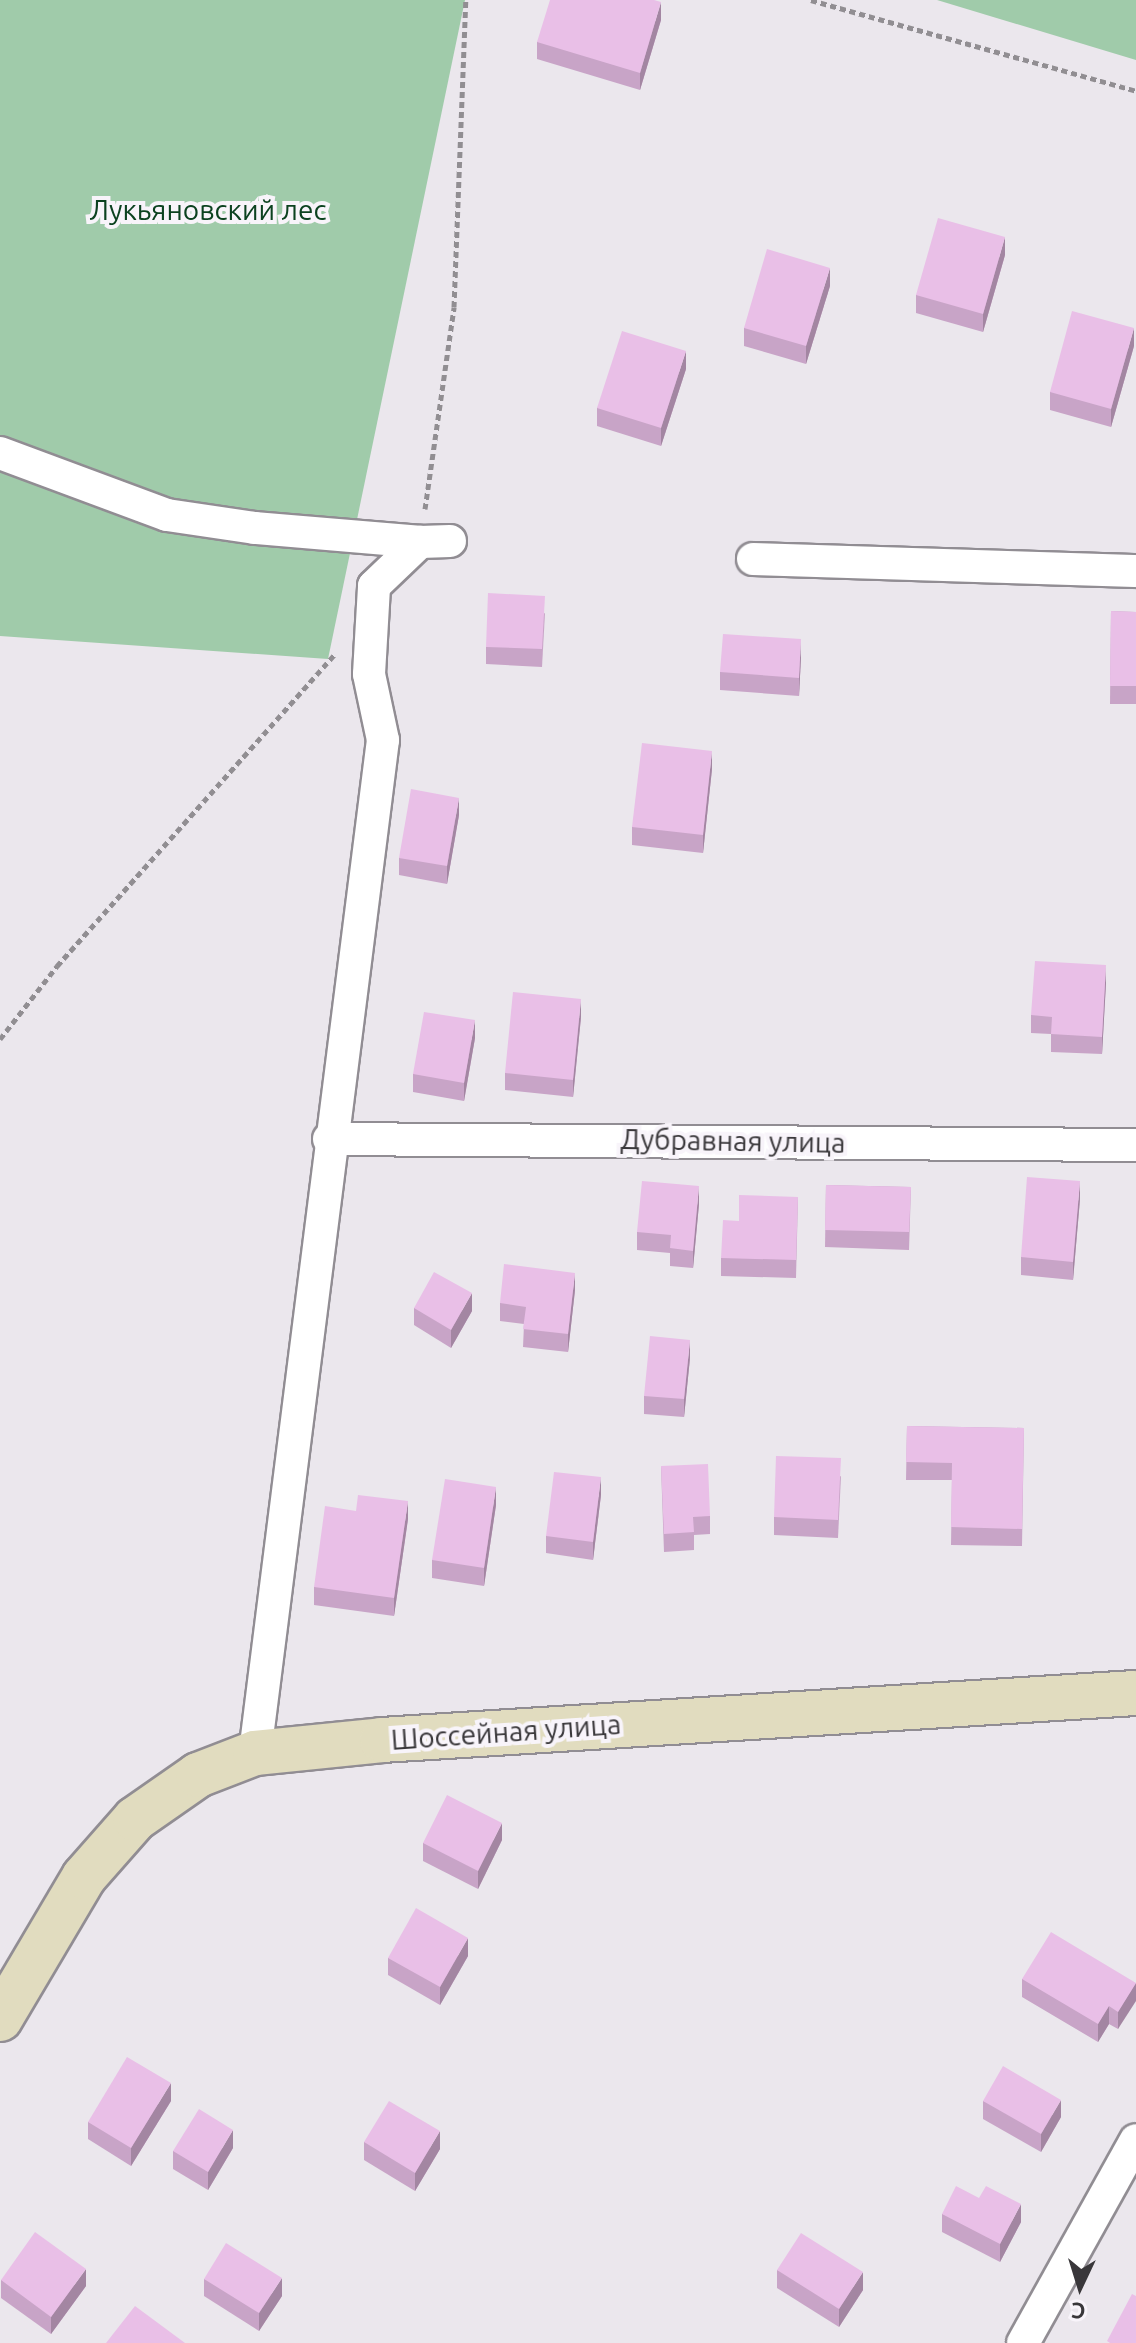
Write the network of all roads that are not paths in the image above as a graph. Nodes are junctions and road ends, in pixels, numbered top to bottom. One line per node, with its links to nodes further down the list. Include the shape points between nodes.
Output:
1 (0, 453): 4 (street, via 167,515 255,528 435,542 374,586 369,674 383,740)
2 (753, 559): 3 (street)
3 (1136, 571)
4 (329, 1139): 5 (street, Дубравная улица); 7 (street)
5 (1136, 1145)
6 (1136, 1693): 7 (main road, Шоссейная улица, via 382,1740)
7 (255, 1753): 8 (main road, Шоссейная улица, via 198,1775 135,1819 84,1877)
8 (0, 2019)
9 (1136, 2140): 10 (street)
10 (1023, 2343)

